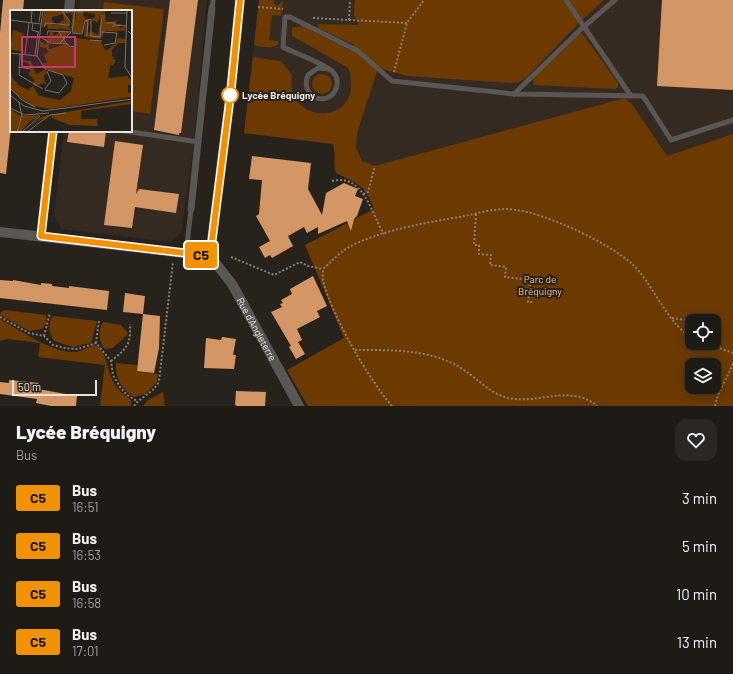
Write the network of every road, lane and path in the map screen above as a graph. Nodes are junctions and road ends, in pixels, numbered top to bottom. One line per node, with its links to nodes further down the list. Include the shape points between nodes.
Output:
1 (70, 0): 11 (street)
2 (213, 0): 9 (lane)
3 (240, 0): 34 (street)
4 (350, 0): 13 (path)
5 (424, 0): 14 (path)
6 (566, 0): 15 (lane)
7 (616, 0): 15 (lane)
8 (258, 7): 10 (path)
9 (212, 8): 23 (street)
10 (285, 9)
11 (69, 10)
12 (312, 18): 13 (path)
13 (349, 20): 14 (path)
14 (407, 23): 17 (path)
15 (584, 27): 18 (lane); 19 (lane)
16 (329, 69): 16 (lane, via 336,77 335,92 326,98 316,97 308,90 307,79 314,70); 17 (lane, via 283,47 284,17 290,17 358,51)
17 (392, 81): 18 (lane)
18 (514, 94): 19 (lane)
19 (631, 96): 20 (lane, via 643,96 671,140)
20 (733, 120)
21 (53, 132): 31 (street)
22 (132, 132): 23 (lane)
23 (199, 142): 27 (street)
24 (375, 166): 26 (path, via 368,192)
25 (332, 181): 26 (path, via 347,181)
26 (364, 194): 30 (path)
27 (191, 209): 33 (lane)
28 (476, 214): 30 (path); 37 (path, via 474,245 479,245 479,254 491,255 490,265 506,267 505,277 531,280 528,302); 40 (path, via 504,209 517,210 542,216 597,242 631,263)
29 (0, 232): 31 (street)
30 (384, 234): 36 (path, via 348,248)
31 (41, 236): 32 (street)
32 (174, 253): 33 (street); 52 (path, via 159,381 156,388)
33 (186, 254): 34 (street)
34 (210, 256): 54 (street, Rue d'Angleterre, via 232,284)
35 (231, 257): 36 (path, via 274,275 300,262)
36 (323, 269): 48 (path, via 323,283)
37 (533, 302)
38 (50, 313): 45 (path)
39 (0, 317): 45 (path, via 29,333)
40 (672, 318): 42 (path); 44 (path)
41 (100, 320): 46 (path)
42 (685, 320)
43 (130, 324): 50 (path, via 131,337 127,348)
44 (685, 332)
45 (44, 336): 46 (path, via 53,344 64,348 78,349)
46 (96, 343): 50 (path)
47 (721, 348): 49 (path)
48 (355, 350): 55 (path); 56 (path, via 419,353 454,364 497,395 509,398 583,396)
49 (733, 353)
50 (111, 361): 52 (path, via 113,375 120,387)
51 (733, 363): 57 (path, via 717,395)
52 (137, 401): 53 (path)
53 (134, 406)
54 (299, 406)
55 (392, 406)
56 (597, 406)
57 (715, 406)

